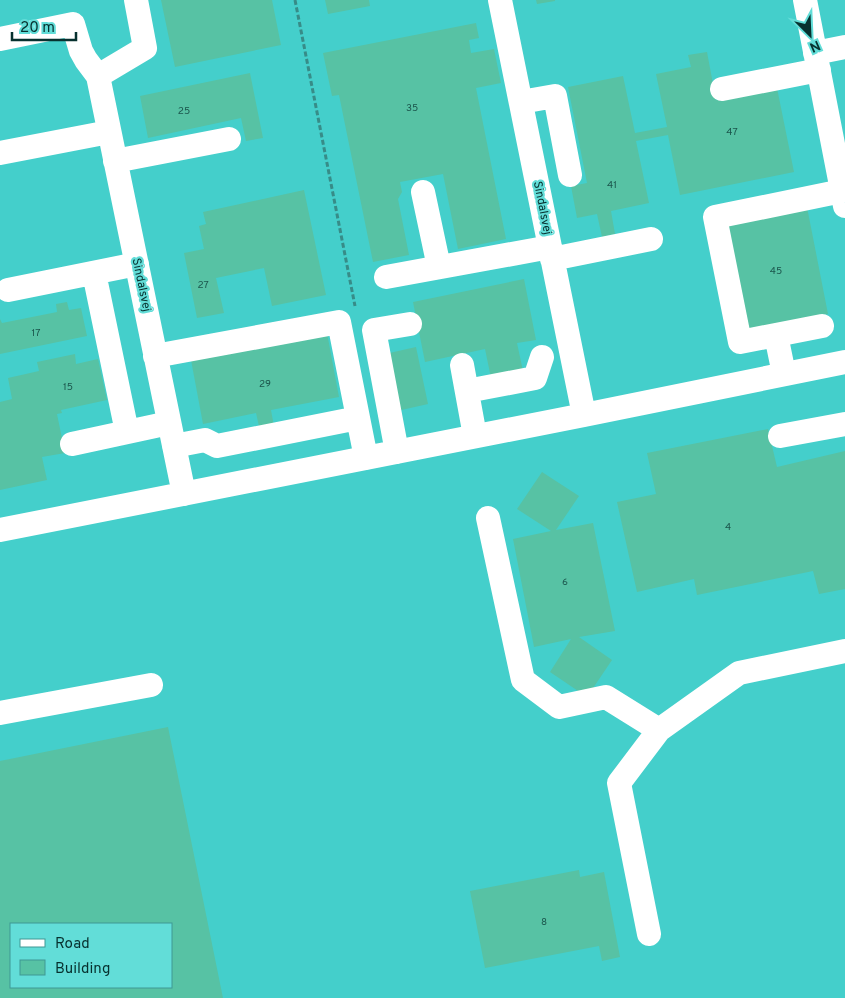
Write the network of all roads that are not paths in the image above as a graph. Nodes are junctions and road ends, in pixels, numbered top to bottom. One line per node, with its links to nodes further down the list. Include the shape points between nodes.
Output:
1 (136, 0): 7 (street, via 145,48)
2 (500, 0): 9 (street, Sindalsvej)
3 (805, 0): 6 (street)
4 (0, 39): 7 (street, via 72,24 81,51)
5 (845, 47): 6 (street)
6 (817, 62): 8 (street); 16 (street)
7 (98, 76): 10 (street, Sindalsvej)
8 (722, 89)
9 (521, 102): 14 (street, via 555,96); 18 (street, Sindalsvej)
10 (109, 132): 12 (street); 13 (street, Sindalsvej)
11 (229, 139): 13 (street)
12 (0, 153)
13 (115, 161): 19 (street, Sindalsvej)
14 (570, 175)
15 (423, 192): 20 (street)
16 (844, 198): 26 (street, via 715,217 740,342)
17 (651, 239): 18 (street)
18 (551, 253): 20 (street); 33 (street, Sindalsvej)
19 (137, 264): 21 (street); 27 (street, Sindalsvej)
20 (439, 267): 22 (street)
21 (94, 273): 23 (street); 37 (street)
22 (386, 277)
23 (8, 290)
24 (410, 324): 42 (street, via 374,330)
25 (822, 326): 26 (street)
26 (776, 335): 31 (street)
27 (156, 356): 34 (street, via 339,322); 35 (street, Sindalsvej)
28 (542, 357): 32 (street, via 535,378)
29 (845, 362): 31 (street)
30 (462, 365): 32 (street)
31 (784, 374): 33 (street)
32 (467, 391): 38 (street)
33 (584, 415): 38 (street)
34 (358, 418): 41 (street, via 217,446 206,440); 43 (street)
35 (169, 423): 37 (street); 41 (street, Sindalsvej)
36 (845, 424): 39 (street)
37 (127, 432): 40 (street)
38 (475, 436): 42 (street)
39 (780, 436)
40 (72, 444)
41 (174, 446): 44 (street, Sindalsvej)
42 (397, 452): 43 (street)
43 (366, 458): 44 (street)
44 (184, 494): 46 (street)
45 (488, 518): 50 (street, via 523,680 559,708 606,697)
46 (0, 530)
47 (845, 651): 50 (street, via 739,673)
48 (151, 685): 49 (street)
49 (0, 713)
50 (659, 730): 51 (street, via 619,783)
51 (648, 934)

